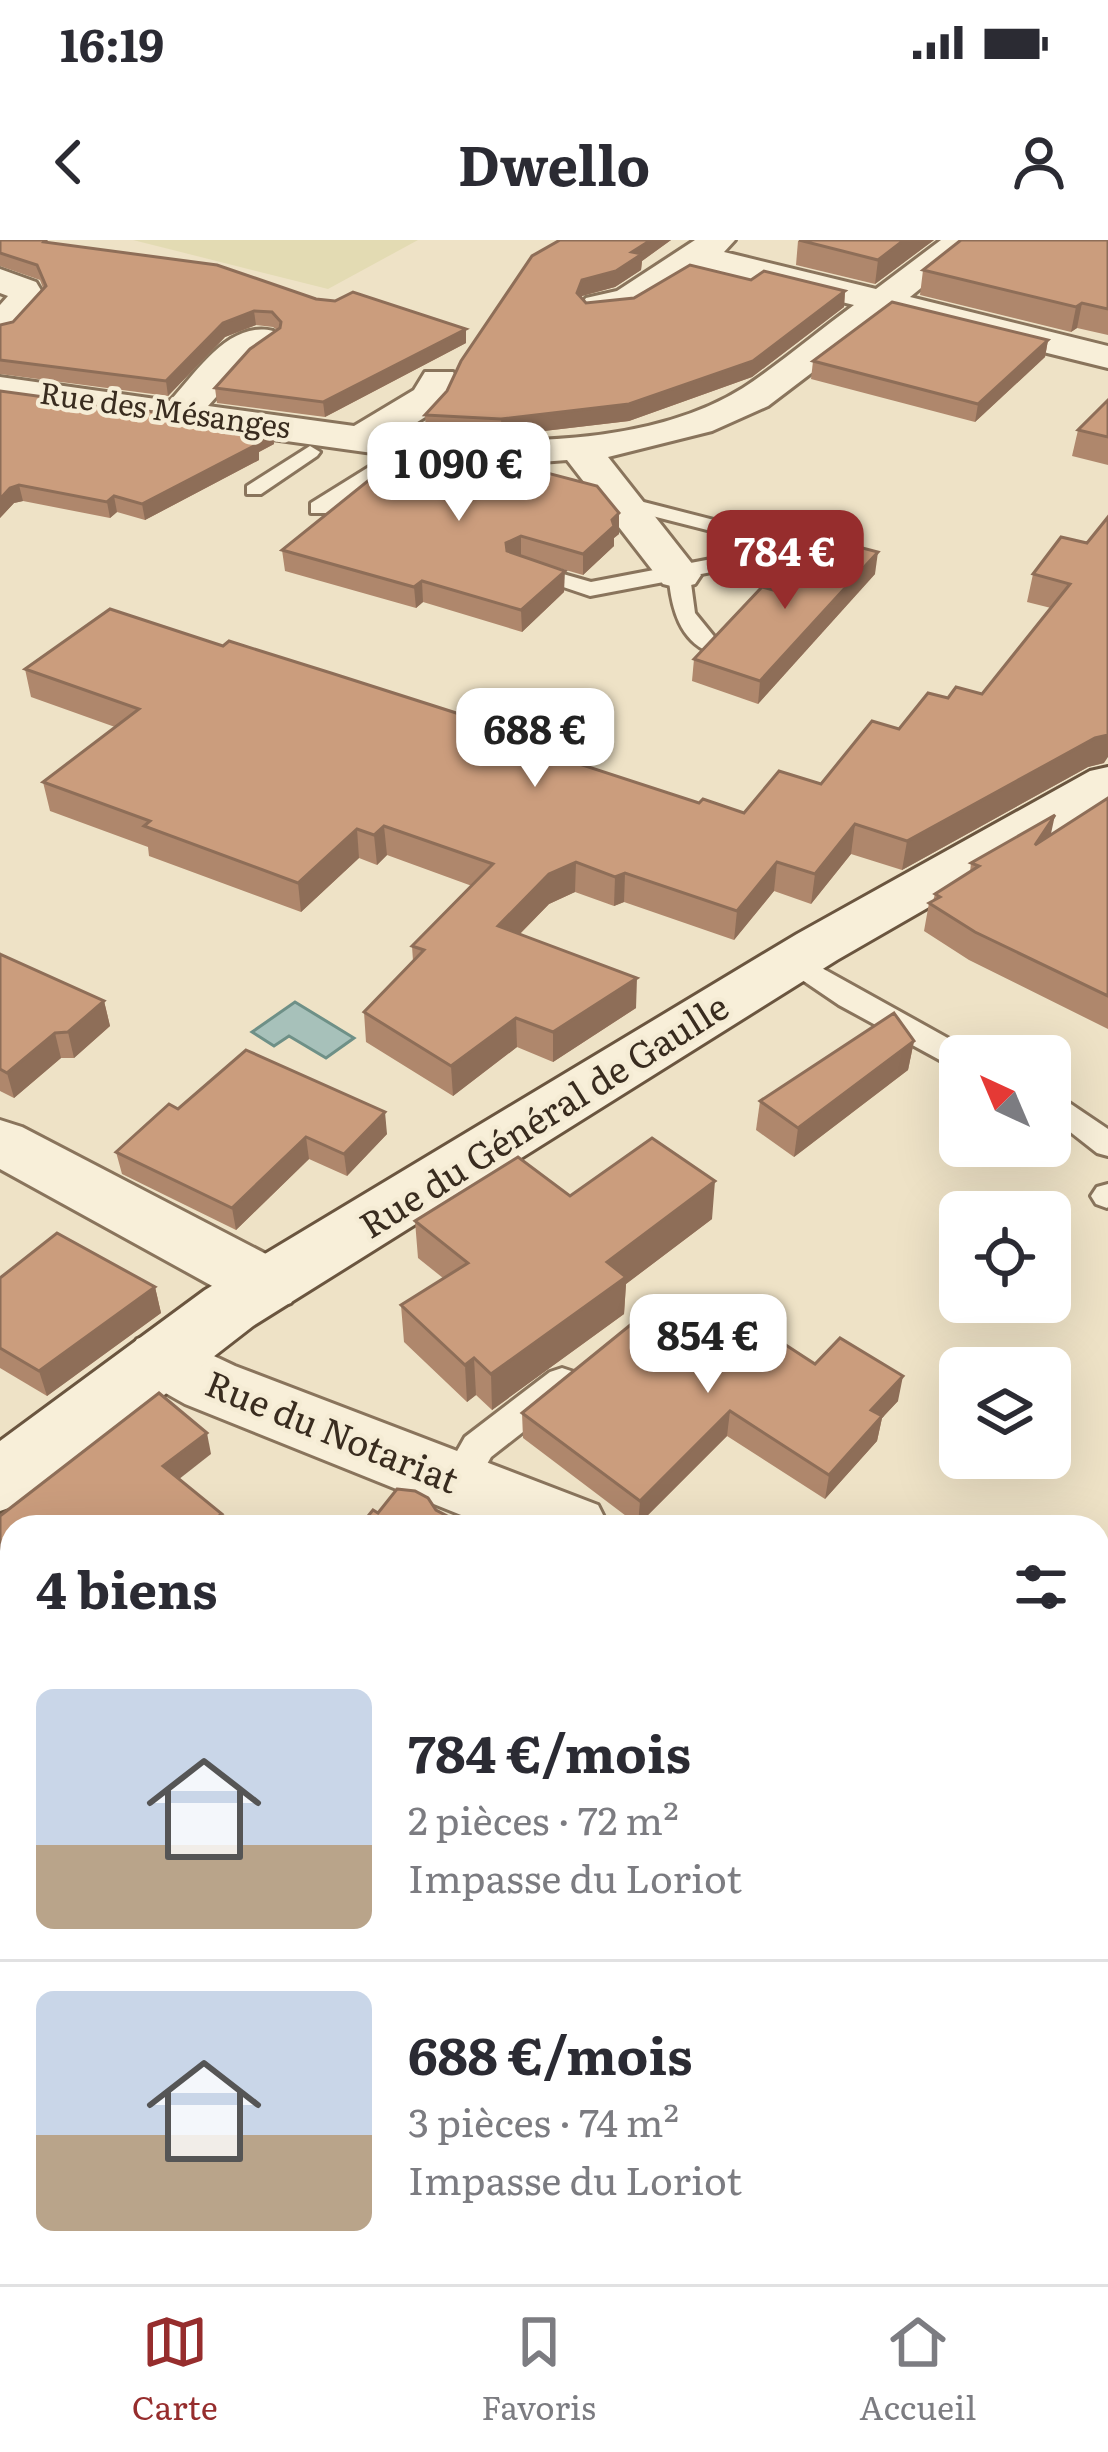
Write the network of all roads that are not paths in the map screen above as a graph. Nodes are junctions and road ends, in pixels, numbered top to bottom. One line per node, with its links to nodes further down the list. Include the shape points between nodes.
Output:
1 (963, 240): 4 (street, Rue des Mésanges)
2 (706, 248): 4 (street); 5 (street, via 629,299)
3 (0, 280): 6 (street, via 26,297)
4 (886, 301): 8 (street); 14 (street, Rue des Mésanges, via 735,407 659,434)
5 (599, 306)
6 (0, 326)
7 (260, 339): 12 (street, via 236,352)
8 (1108, 357): 10 (street)
9 (440, 380): 13 (street, via 430,397)
10 (1076, 386)
11 (0, 389): 12 (street, Rue des Mésanges)
12 (180, 414): 13 (street, Rue des Mésanges)
13 (360, 447): 14 (street, Rue des Mésanges, via 473,455); 15 (lane); 17 (lane)
14 (580, 449): 16 (street)
15 (254, 490)
16 (623, 503): 18 (lane); 21 (street)
17 (319, 508)
18 (802, 548): 19 (lane); 21 (lane)
19 (849, 551)
20 (520, 568): 21 (lane, via 590,589)
21 (679, 574): 22 (lane, via 684,614)
22 (709, 645)
23 (1108, 782): 24 (street, Rue du Général de Gaulle)
24 (793, 961): 25 (lane); 29 (street, Rue du Général de Gaulle)
25 (939, 1046)
26 (1071, 1116): 28 (lane)
27 (0, 1142): 29 (street)
28 (1108, 1145)
29 (267, 1286): 30 (street, Rue du Général de Gaulle)
30 (161, 1358): 32 (street, Rue du Général de Gaulle); 33 (street, Rue du Notariat)
31 (590, 1360): 33 (lane, via 478,1447)
32 (0, 1481)
33 (457, 1483): 34 (street, Rue du Notariat)
34 (541, 1515)

